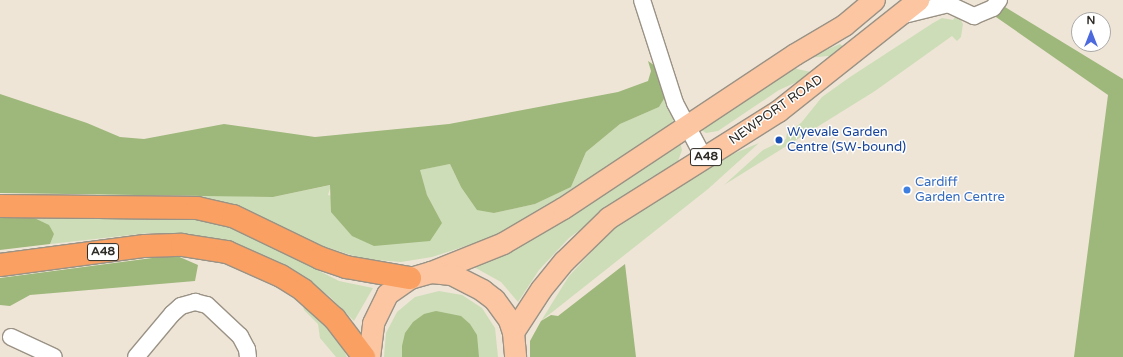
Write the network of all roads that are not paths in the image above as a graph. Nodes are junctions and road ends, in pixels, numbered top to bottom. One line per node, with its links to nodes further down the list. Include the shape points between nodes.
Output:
1 (642, 0): 8 (street, via 675,103)
2 (874, 0): 8 (main road, A48, via 844,25 795,54)
3 (918, 0): 7 (main road, NEWPORT ROAD / A48)
4 (970, 0): 6 (street)
5 (999, 0): 6 (street, via 993,8)
6 (974, 16): 7 (street, via 948,4)
7 (899, 17): 9 (main road, NEWPORT ROAD / A48, via 778,111)
8 (686, 128): 9 (street); 12 (main road, A48, via 504,244)
9 (704, 158): 14 (main road, NEWPORT ROAD / A48, via 655,186 608,218 583,240 541,289)
10 (0, 206): 13 (highway, via 197,208 234,216 320,258 346,267)
11 (0, 265): 19 (highway, A48, via 145,246 182,244 227,252 281,276 303,290 335,319)
12 (431, 272): 13 (main road); 14 (main road, via 451,274 482,290 500,307)
13 (410, 278): 20 (main road, via 395,287 381,303 373,323)
14 (513, 332): 21 (main road)
15 (11, 337): 16 (street)
16 (54, 357)
17 (136, 357): 18 (street, via 172,314 182,306 195,302 207,305 240,336 247,348)
18 (248, 357)
19 (364, 357)
20 (369, 357)
21 (515, 357)

